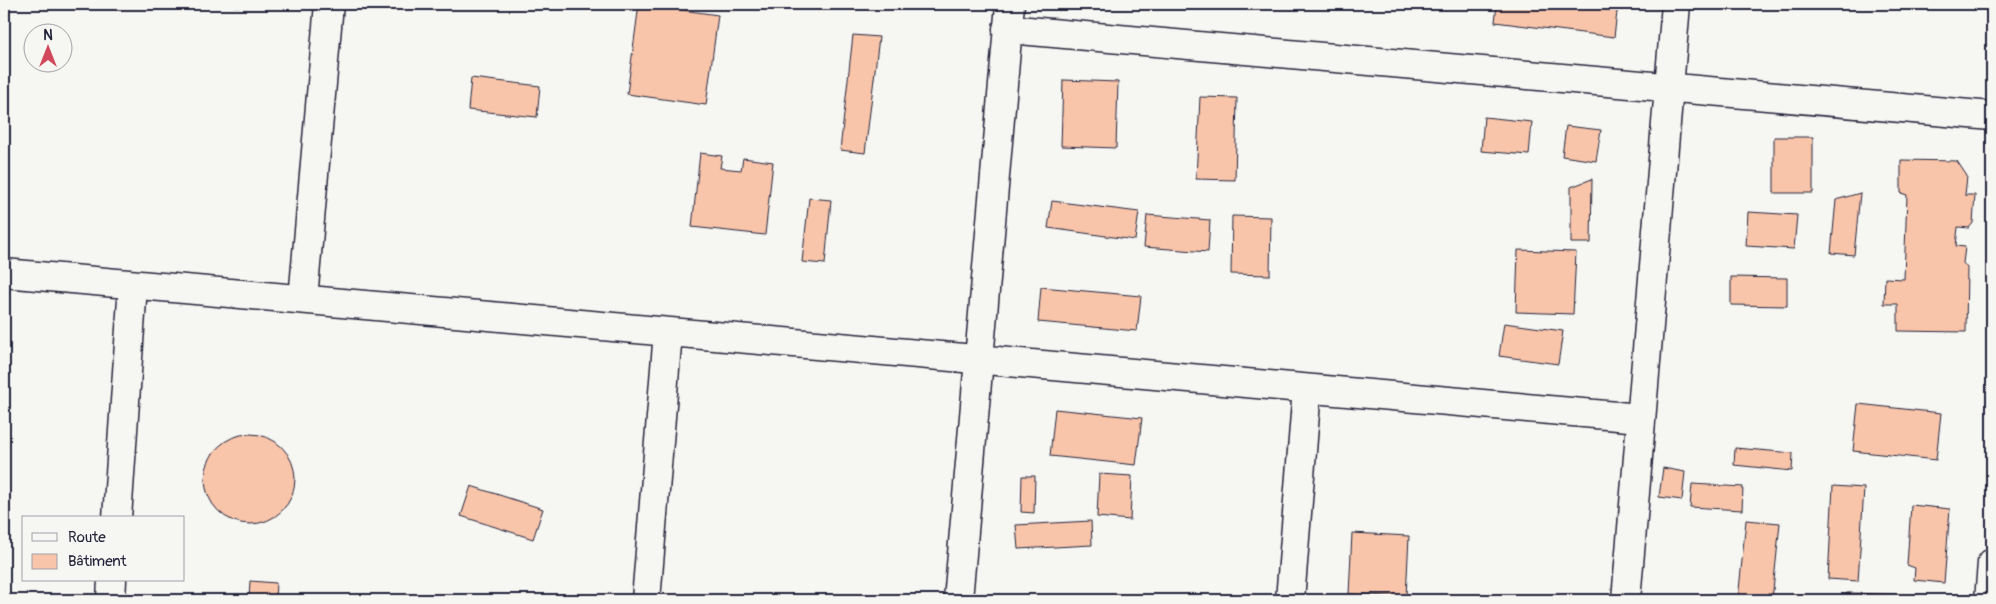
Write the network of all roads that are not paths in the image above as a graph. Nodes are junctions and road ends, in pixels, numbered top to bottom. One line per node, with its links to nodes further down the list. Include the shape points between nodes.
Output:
1 (329, 4): 8 (street)
2 (1676, 4): 4 (street)
3 (1008, 17): 4 (street); 10 (street)
4 (1669, 88): 5 (street); 12 (street)
5 (1992, 116)
6 (4, 274): 7 (street)
7 (133, 285): 8 (street); 13 (street)
8 (303, 299): 9 (street)
9 (668, 332): 10 (street); 17 (street)
10 (978, 361): 11 (street); 18 (street)
11 (1307, 389): 12 (street); 19 (street)
12 (1640, 418): 20 (street)
13 (117, 516)
14 (1992, 563): 21 (street)
15 (112, 582): 16 (street)
16 (111, 600)
17 (646, 600)
18 (958, 600)
19 (1290, 600)
20 (1626, 600)
21 (1989, 600)

